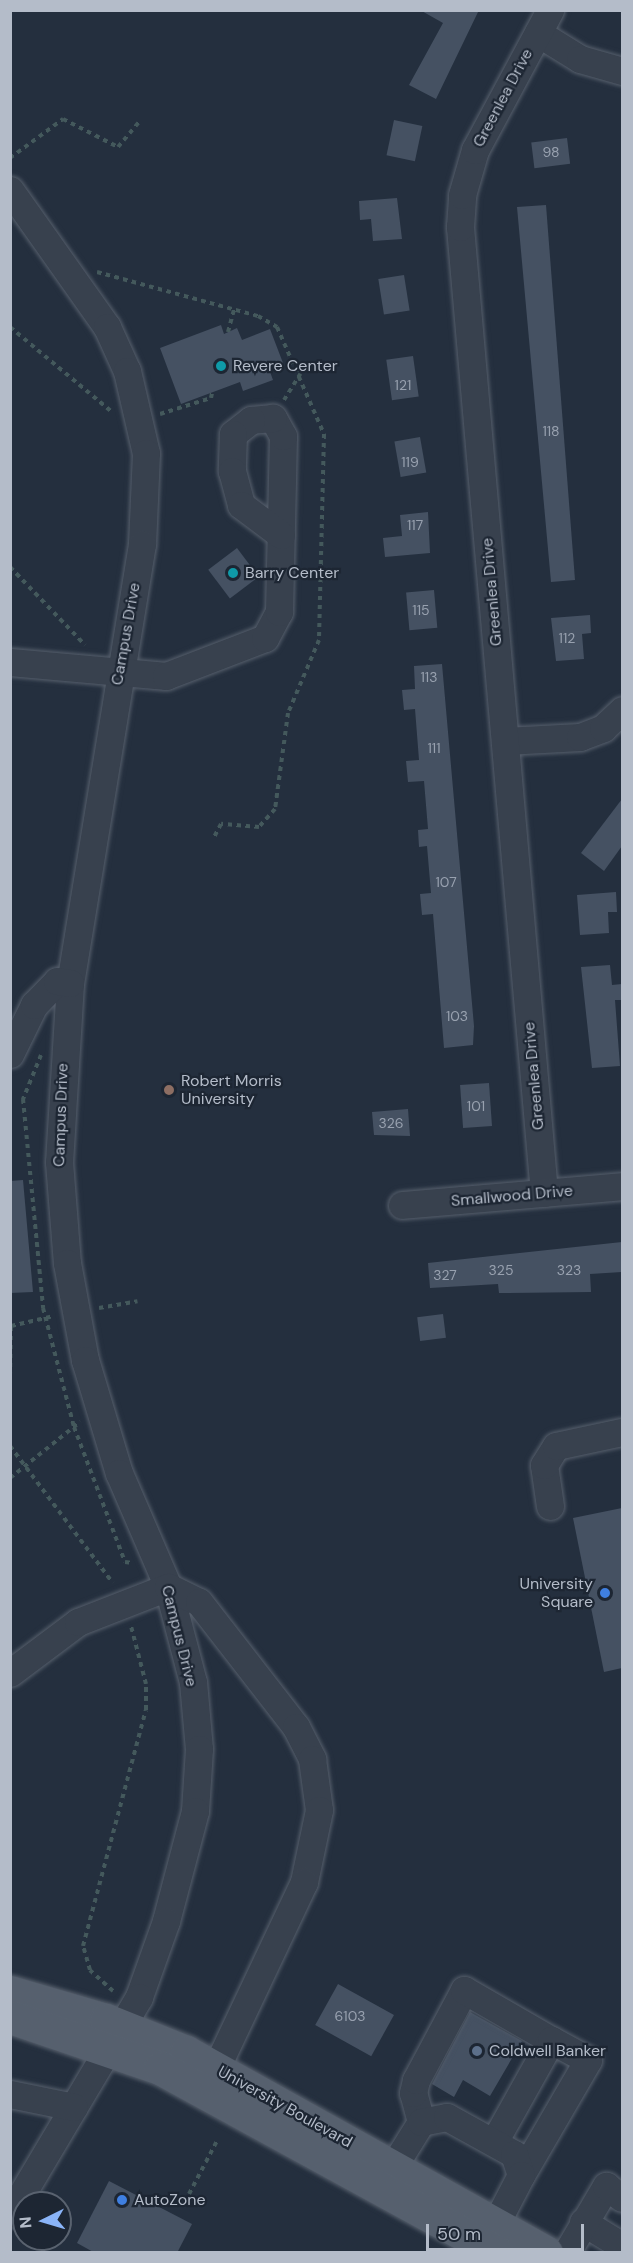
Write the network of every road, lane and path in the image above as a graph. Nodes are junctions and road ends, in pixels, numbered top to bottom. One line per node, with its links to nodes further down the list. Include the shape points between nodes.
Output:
1 (544, 22): 2 (street, via 580,59); 20 (street, Greenlea Drive, via 487,123 468,173 460,212)
2 (622, 71)
3 (140, 121): 4 (path, via 118,147 63,119)
4 (10, 158)
5 (10, 190): 18 (street, Campus Drive, via 107,327 140,419 147,490)
6 (234, 309): 8 (path)
7 (10, 327): 11 (path)
8 (228, 332)
9 (301, 373): 13 (path)
10 (212, 393): 12 (path, via 211,398)
11 (116, 415)
12 (155, 416)
13 (273, 418): 14 (street, via 283,436); 14 (street, via 251,420 233,434 232,471 241,505)
14 (281, 535): 18 (street, via 279,612 265,638 166,676)
15 (10, 567): 16 (path)
16 (94, 654)
17 (10, 662): 18 (street)
18 (119, 673): 21 (street, Campus Drive)
19 (622, 710): 20 (street, via 603,728 580,738)
20 (505, 741): 24 (street, Greenlea Drive)
21 (70, 983): 22 (street, via 57,981 34,1005); 36 (street, Campus Drive, via 59,1162 67,1263 95,1400 119,1473)
22 (10, 1054)
23 (622, 1186): 24 (street, Smallwood Drive)
24 (544, 1193): 25 (street, Smallwood Drive)
25 (402, 1205)
26 (137, 1301): 27 (path)
27 (89, 1310)
28 (45, 1319): 29 (path, via 11,1326)
29 (10, 1376)
30 (86, 1418): 33 (path)
31 (622, 1432): 35 (street, via 556,1446 544,1465)
32 (10, 1446): 33 (path)
33 (26, 1466): 34 (path); 37 (path, via 105,1570)
34 (10, 1478)
35 (550, 1506)
36 (168, 1587): 37 (street); 42 (street, Campus Drive, via 193,1682 199,1749 195,1811 166,1921 139,1997); 44 (street, via 199,1602 272,1691 312,1760 319,1810 304,1882)
37 (124, 1604): 38 (street, via 78,1622); 39 (path, via 144,1676 146,1710 83,1946 90,1970)
38 (10, 1673)
39 (113, 1991)
40 (10, 1992): 42 (main road, University Boulevard)
41 (10, 2017): 42 (main road, University Boulevard)
42 (116, 2036): 44 (main road, University Boulevard); 46 (street, Campus Drive); 56 (main road, University Boulevard, via 213,2095)
43 (551, 2040): 47 (street, via 464,1990 416,2080 412,2093); 49 (street); 51 (street, via 588,2060)
44 (216, 2068): 50 (main road, University Boulevard)
45 (10, 2094): 46 (street)
46 (74, 2107): 54 (street, Campus Drive)
47 (421, 2122): 49 (street, via 447,2117); 50 (street)
48 (218, 2139): 52 (path)
49 (494, 2142): 51 (street, via 514,2154)
50 (393, 2167): 56 (main road, University Boulevard)
51 (521, 2175): 56 (street)
52 (189, 2194)
53 (622, 2198): 55 (street, via 606,2186)
54 (10, 2214)
55 (584, 2222): 57 (street); 59 (street)
56 (496, 2239): 58 (main road, University Boulevard)
57 (622, 2246)
58 (546, 2253)
59 (567, 2253)

